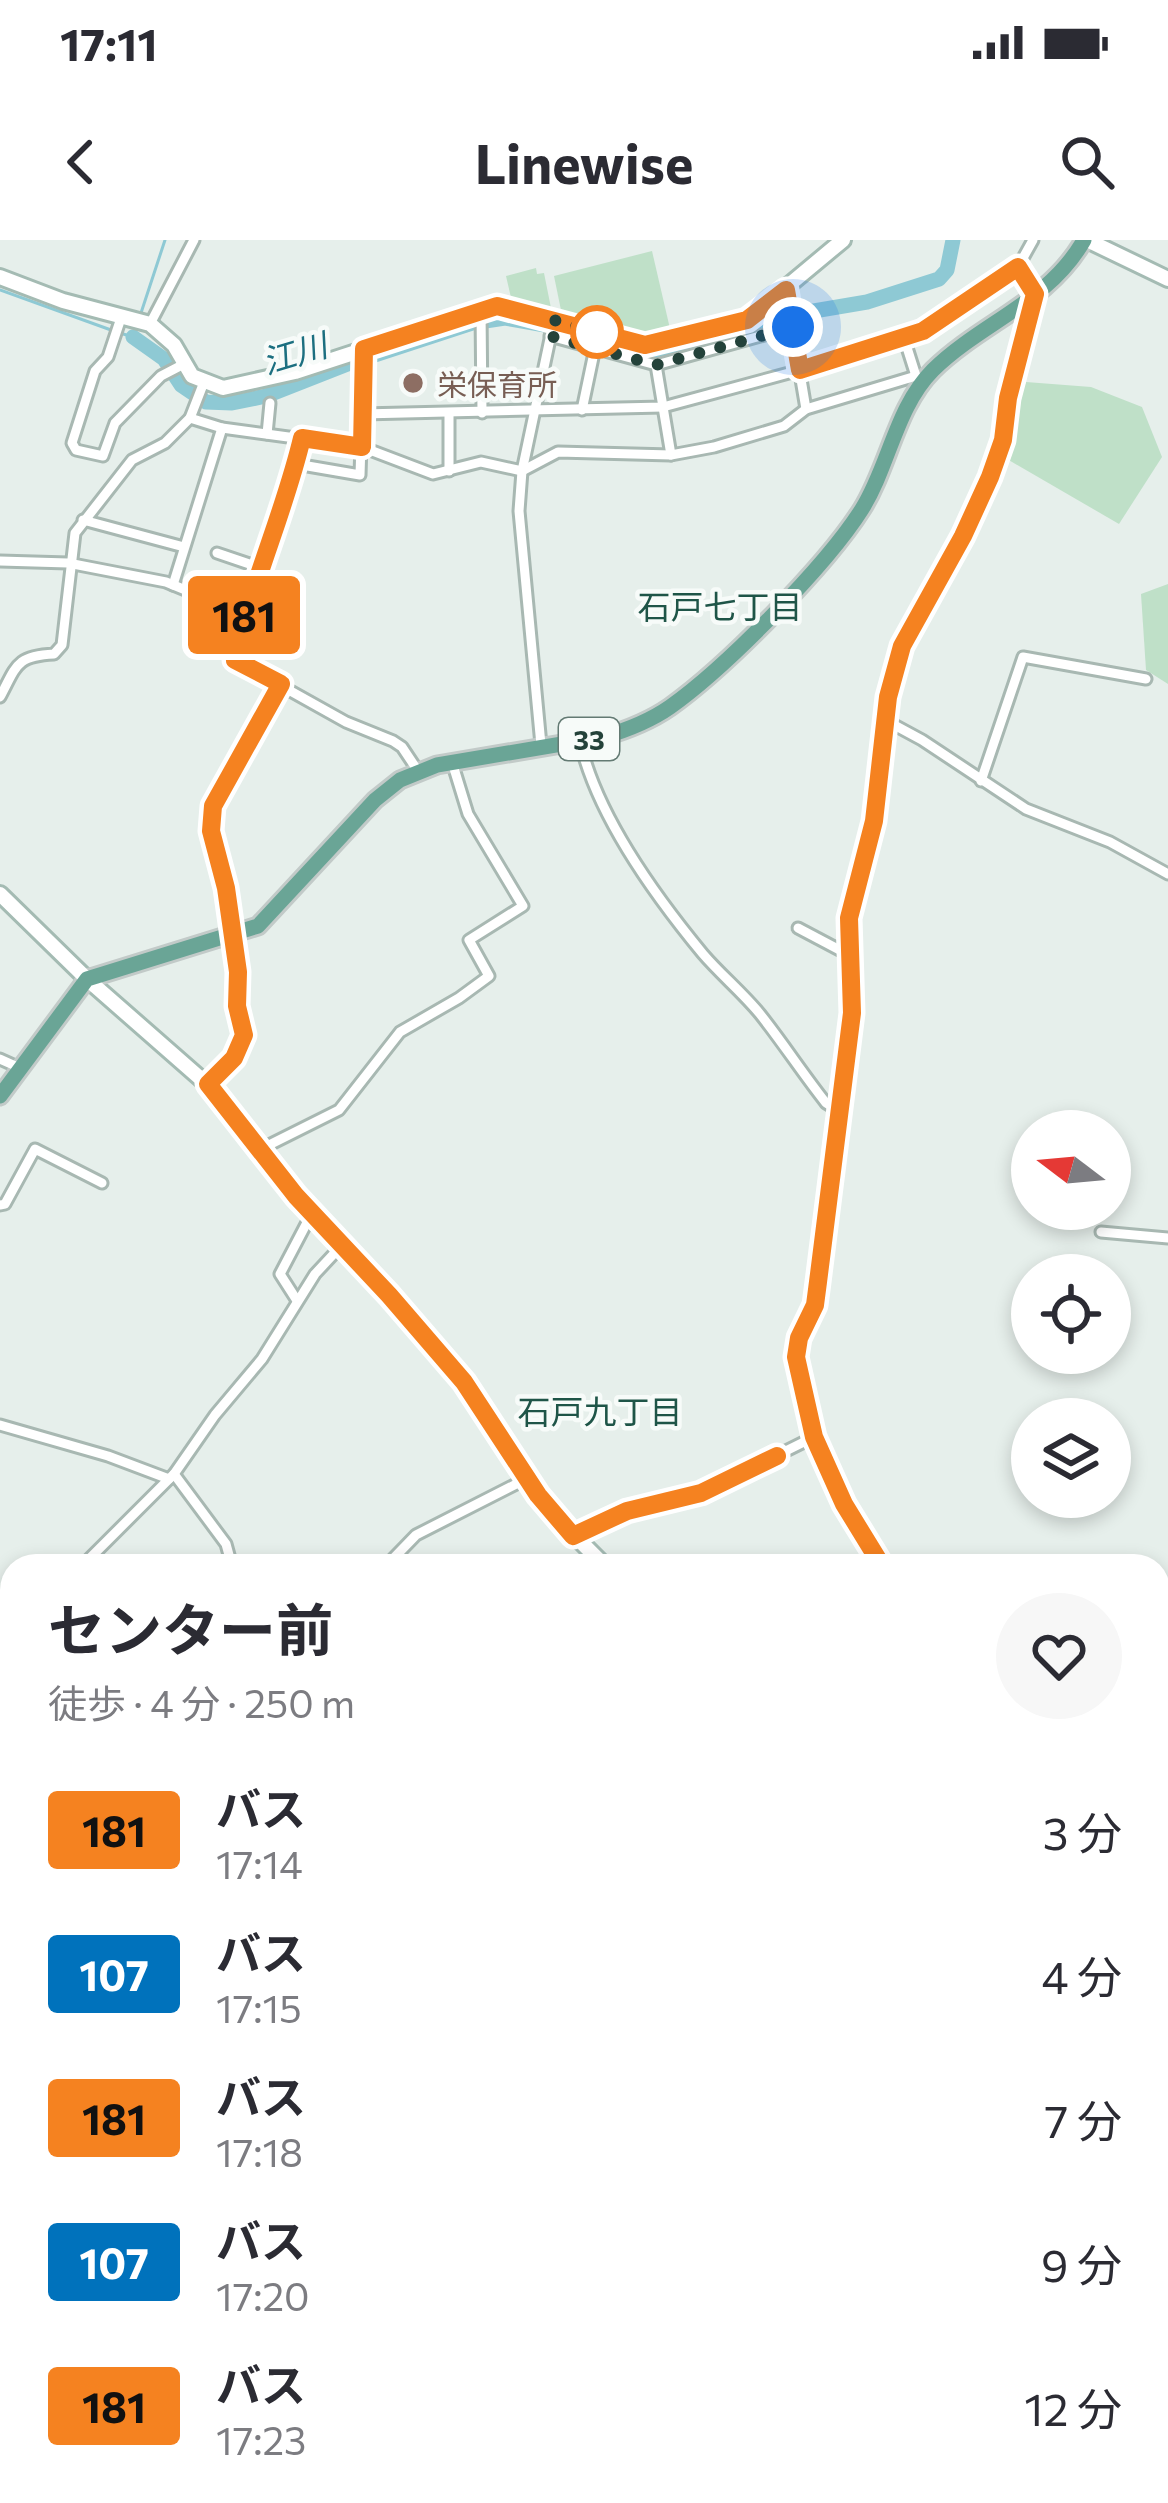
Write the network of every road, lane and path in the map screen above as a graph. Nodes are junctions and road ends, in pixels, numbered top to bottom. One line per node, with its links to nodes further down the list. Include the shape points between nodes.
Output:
1 (194, 240): 13 (street)
2 (843, 240): 8 (street)
3 (1033, 240): 5 (street)
4 (1085, 240): 7 (street); 9 (main road, 33)
5 (1018, 267): 9 (street); 16 (street)
6 (0, 277): 11 (street)
7 (1168, 279)
8 (786, 290): 12 (street, via 747,320 645,345); 14 (street)
9 (1035, 294): 22 (main road, 33); 52 (street, via 990,477 902,646)
10 (481, 310): 12 (street, via 507,307); 17 (street); 29 (street)
11 (121, 318): 13 (street); 19 (street, via 95,371 76,450 103,456 115,423)
12 (554, 320): 15 (street)
13 (150, 324): 19 (street)
14 (793, 327): 20 (street); 21 (street)
15 (550, 336): 18 (street); 28 (street)
16 (904, 338): 21 (street); 22 (street)
17 (364, 349): 23 (street, via 243,386); 31 (street)
18 (595, 349): 20 (street); 26 (street)
19 (184, 364): 23 (street)
20 (656, 365): 25 (street)
21 (800, 370): 25 (street); 27 (street)
22 (920, 379): 27 (street); 53 (main road, 33, via 863,507 835,546 665,710)
23 (203, 382): 32 (street)
24 (270, 403): 34 (street)
25 (663, 407): 26 (street); 37 (street)
26 (582, 410): 28 (street)
27 (806, 410): 37 (street, via 784,426)
28 (534, 411): 29 (street); 40 (street)
29 (482, 412): 30 (street)
30 (449, 413): 31 (street); 39 (street)
31 (362, 414): 36 (street)
32 (190, 418): 33 (street); 41 (street, via 132,460)
33 (222, 428): 34 (street); 42 (street)
34 (267, 434): 35 (street)
35 (302, 438): 36 (street); 38 (street)
36 (362, 447): 38 (street, via 360,475); 39 (street, via 433,474)
37 (671, 455): 40 (street, via 558,452)
38 (296, 464): 46 (street)
39 (449, 471): 40 (street, via 481,462)
40 (522, 471): 54 (street)
41 (83, 520): 42 (street); 45 (street)
42 (184, 547): 47 (street)
43 (217, 554): 46 (street)
44 (0, 560): 45 (street)
45 (68, 563): 47 (street); 51 (street, via 62,645 19,661)
46 (261, 568): 48 (street)
47 (173, 584): 48 (street)
48 (244, 614): 50 (street, via 235,660)
49 (1146, 679): 57 (street, via 1023,657)
50 (281, 684): 56 (street, via 403,747); 61 (street, via 213,806)
51 (0, 698)
52 (885, 720): 57 (street); 62 (street, via 874,821 849,918)
53 (579, 740): 54 (main road, 33); 68 (street, via 649,882)
54 (541, 746): 55 (main road, 33)
55 (452, 761): 56 (main road, 33); 69 (street, via 468,814 523,906 469,940 489,976 400,1031 339,1110)
56 (418, 771): 61 (main road, 33, via 375,800 276,910)
57 (980, 781): 58 (street)
58 (1168, 874)
59 (0, 894): 63 (street)
60 (798, 928): 62 (street)
61 (232, 937): 63 (main road, 33); 66 (street, via 244,1035)
62 (851, 956): 68 (street)
63 (88, 980): 65 (main road); 66 (street)
64 (0, 1059): 65 (street)
65 (20, 1068): 67 (main road)
66 (208, 1084): 69 (street)
67 (0, 1096)
68 (839, 1111): 78 (street, via 815,1305 796,1357)
69 (261, 1149): 72 (street)
70 (102, 1183): 71 (street, via 34,1149)
71 (0, 1205)
72 (312, 1214): 75 (street); 76 (street, via 280,1274)
73 (1101, 1232): 74 (street)
74 (1168, 1238)
75 (342, 1245): 76 (street); 80 (street, via 464,1382)
76 (296, 1299): 79 (street, via 262,1359)
77 (0, 1425): 79 (street)
78 (814, 1437): 81 (street, via 701,1493 627,1511); 86 (street)
79 (172, 1477): 82 (street); 83 (street)
80 (528, 1478): 81 (street); 84 (street, via 416,1535)
81 (573, 1536): 85 (street)
82 (94, 1554)
83 (229, 1554)
84 (398, 1554)
85 (592, 1554)
86 (875, 1554)

